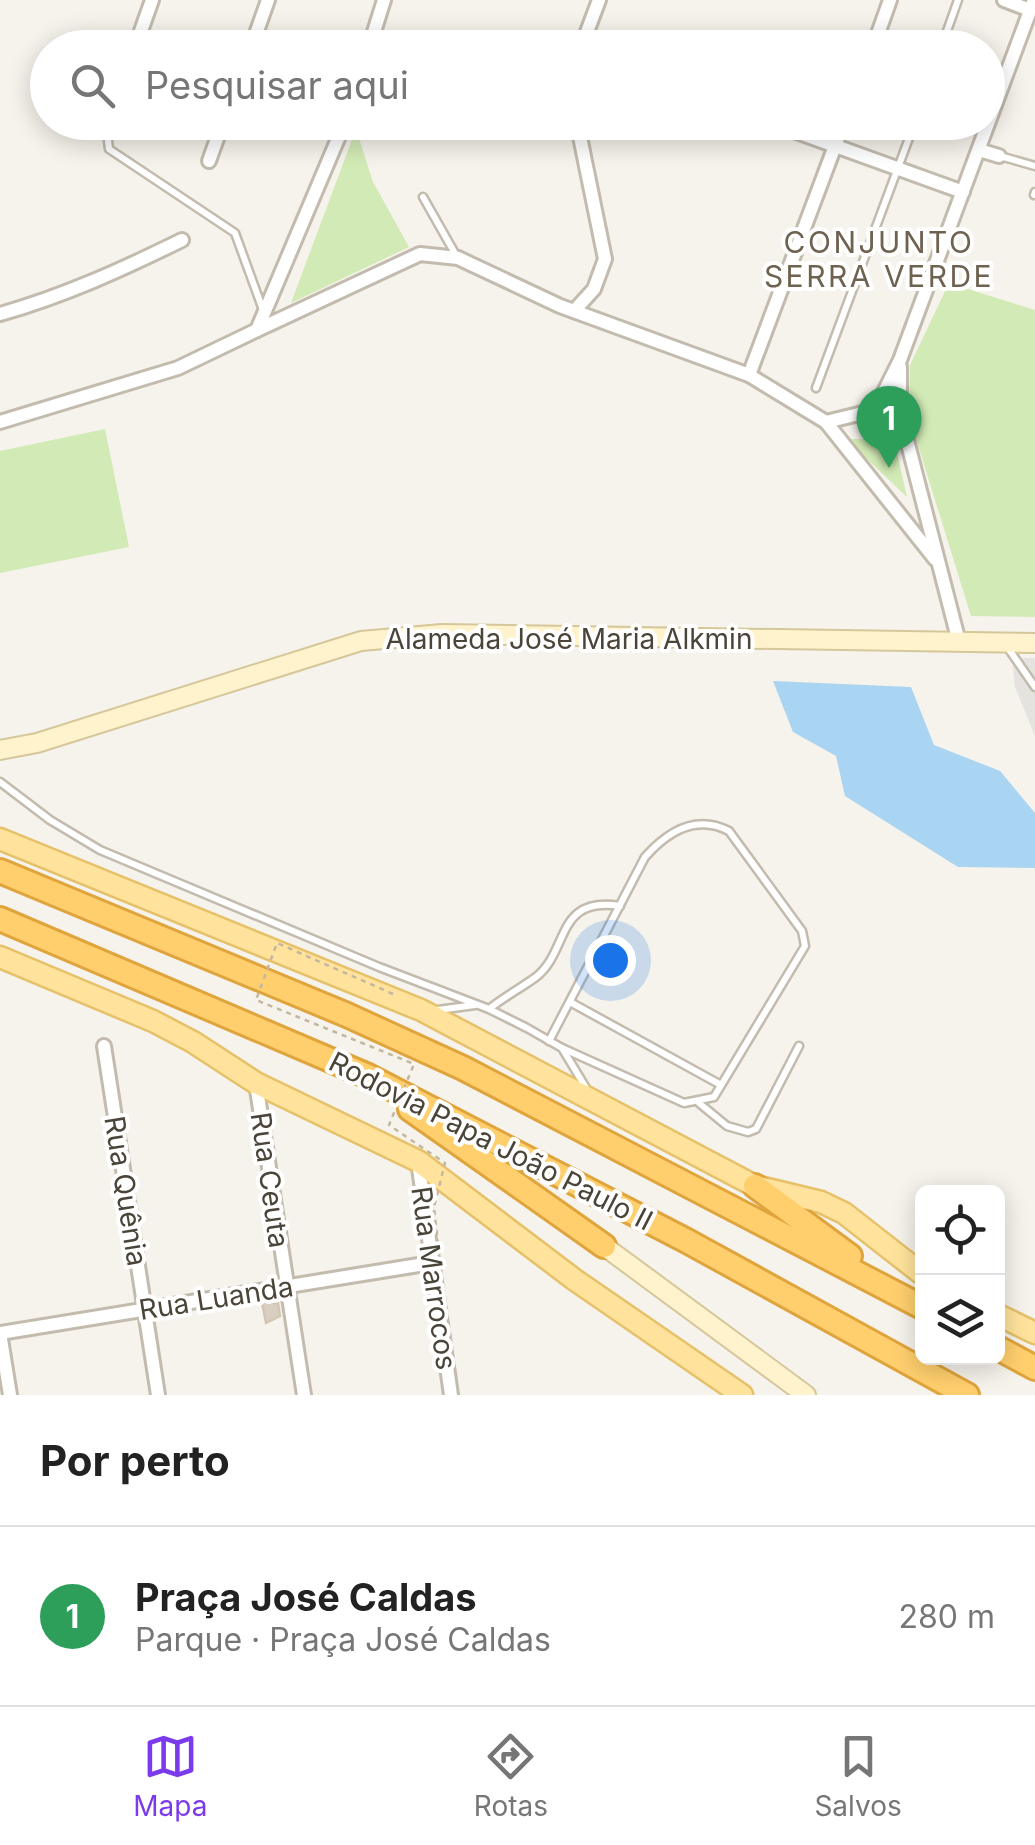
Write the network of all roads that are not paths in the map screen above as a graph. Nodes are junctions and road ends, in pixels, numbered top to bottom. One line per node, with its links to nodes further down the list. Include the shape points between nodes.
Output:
1 (152, 0): 9 (street)
2 (268, 0): 10 (street)
3 (384, 0): 11 (street)
4 (598, 0): 12 (street)
5 (890, 0): 13 (street)
6 (958, 0): 14 (lane)
7 (1004, 0): 8 (street)
8 (1032, 5): 15 (street)
9 (142, 30)
10 (257, 30)
11 (375, 30)
12 (587, 30)
13 (879, 30)
14 (947, 30)
15 (1005, 79)
16 (109, 140): 34 (lane, via 109,149 235,233)
17 (217, 140): 27 (street)
18 (337, 140): 34 (street)
19 (580, 140): 35 (street, via 605,260 594,289)
20 (819, 140): 24 (street)
21 (838, 140): 24 (street)
22 (908, 140): 29 (lane)
23 (983, 140): 25 (street)
24 (836, 146): 29 (street); 39 (street)
25 (979, 150): 26 (street); 30 (street)
26 (998, 156): 28 (lane)
27 (209, 161)
28 (1035, 166)
29 (898, 169): 30 (street); 40 (lane)
30 (962, 192): 38 (street)
31 (424, 196): 33 (lane)
32 (182, 240): 36 (street, via 108,276)
33 (458, 258): 35 (street); 37 (street, via 420,254)
34 (264, 311): 37 (street)
35 (574, 311): 39 (street)
36 (0, 314)
37 (257, 330): 43 (street, via 178,368)
38 (900, 360): 41 (street); 42 (street)
39 (749, 376): 44 (street)
40 (816, 388)
41 (875, 410): 42 (street); 44 (street)
42 (900, 413): 45 (street)
43 (0, 422)
44 (826, 422): 46 (street)
45 (921, 500): 46 (street); 47 (street)
46 (895, 506): 47 (street)
47 (935, 559): 48 (street)
48 (958, 642): 49 (street, Alameda José Maria Alkmin); 54 (street, Alameda José Maria Alkmin, via 442,634 361,641)
49 (1004, 643): 50 (street, Alameda José Maria Alkmin); 51 (lane)
50 (1035, 643)
51 (1026, 670): 52 (lane); 53 (lane)
52 (1035, 670)
53 (1035, 686)
54 (0, 750)
55 (0, 782): 62 (lane, via 100,850)
56 (0, 839): 64 (main road)
57 (0, 871): 80 (highway, Rodovia Papa João Paulo II, via 464,1068)
58 (620, 906): 61 (lane); 63 (lane, via 594,904 573,918 536,976); 71 (lane, via 655,846 695,823 713,823 729,831 802,931 802,954)
59 (0, 919): 69 (highway, Rodovia Papa João Paulo II)
60 (0, 958): 70 (main road, via 153,1022)
61 (570, 1002): 65 (lane); 71 (lane)
62 (476, 1004): 63 (lane); 64 (lane)
63 (489, 1008): 65 (lane)
64 (421, 1010): 72 (main road)
65 (550, 1041): 68 (lane)
66 (104, 1046): 82 (street, Rua Quênia)
67 (799, 1046): 73 (lane, via 756,1129 738,1131)
68 (562, 1048): 72 (lane); 73 (lane, via 684,1103)
69 (368, 1076): 76 (highway); 94 (highway, Rodovia Papa João Paulo II, via 688,1240)
70 (256, 1083): 74 (main road); 79 (street, Rua Ceuta)
71 (721, 1085): 73 (lane, via 714,1097)
72 (592, 1098): 75 (main road)
73 (699, 1102)
74 (418, 1161): 77 (street, Rua Marrocos); 92 (main road)
75 (755, 1186): 78 (main road, via 822,1202); 81 (highway)
76 (604, 1246): 93 (street)
77 (431, 1263): 79 (street, Rua Luanda); 91 (street, Rua Marrocos)
78 (915, 1269)
79 (286, 1286): 82 (street, Rua Luanda); 90 (street, Rua Ceuta)
80 (915, 1303)
81 (915, 1303)
82 (144, 1310): 84 (street, Rua Luanda); 89 (street, Rua Quênia)
83 (1005, 1318): 85 (main road)
84 (0, 1333): 88 (street)
85 (1035, 1333)
86 (1005, 1352): 87 (highway)
87 (1035, 1368)
88 (10, 1395)
89 (158, 1395)
90 (304, 1395)
91 (451, 1395)
92 (742, 1395)
93 (806, 1395)
94 (967, 1395)

